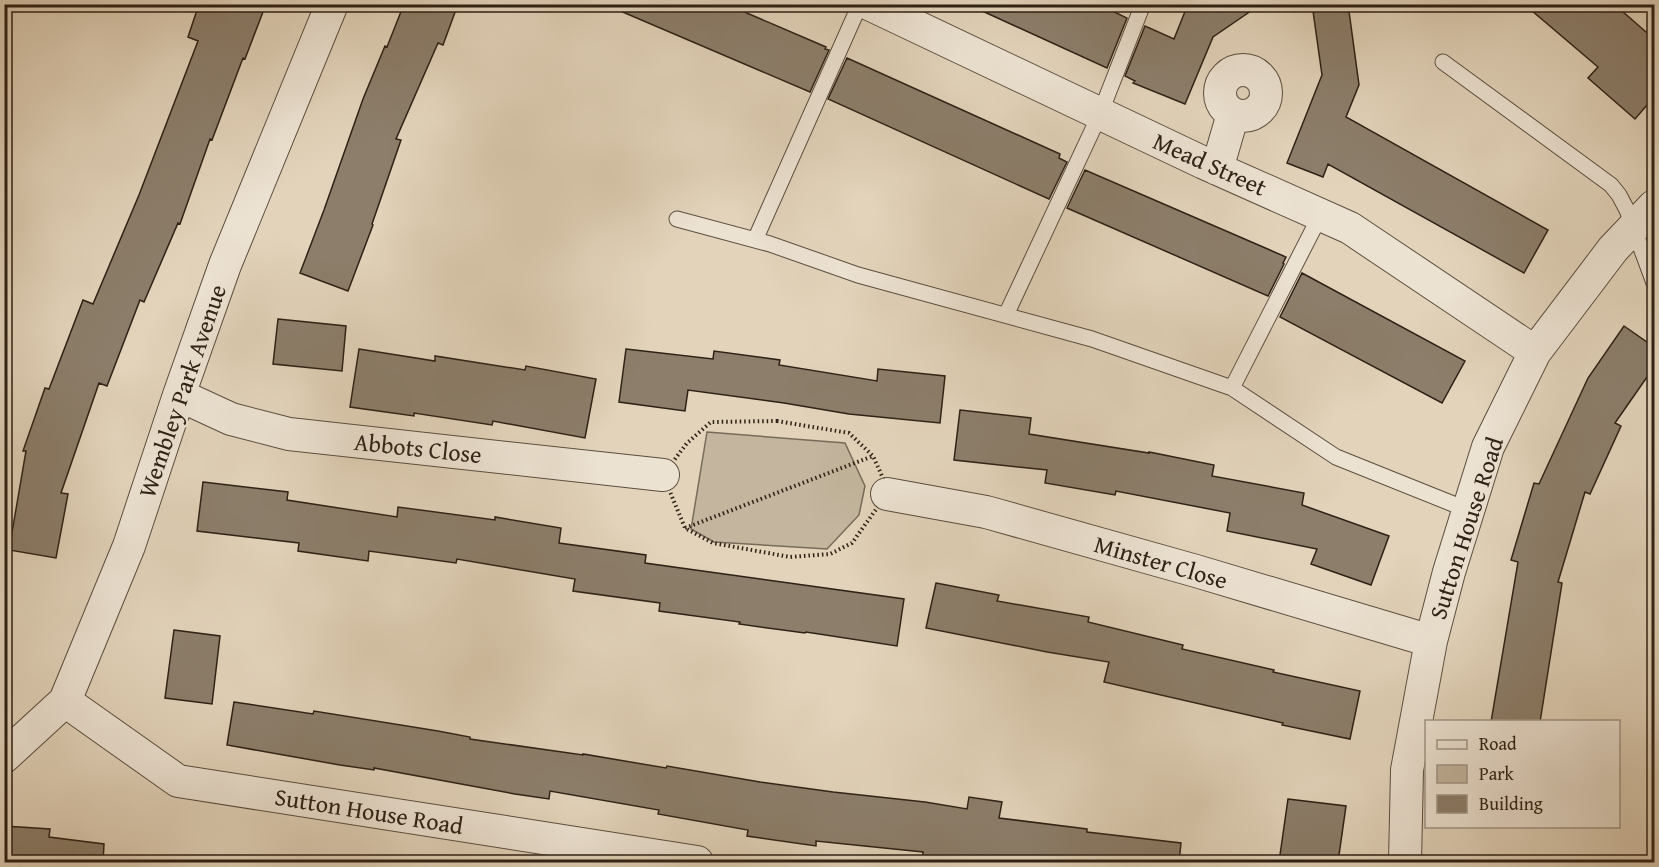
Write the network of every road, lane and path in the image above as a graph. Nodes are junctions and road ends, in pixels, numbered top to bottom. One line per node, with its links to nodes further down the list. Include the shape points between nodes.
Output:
1 (332, 4): 17 (street, Wembley Park Avenue, via 225,266)
2 (860, 4): 12 (lane)
3 (869, 4): 6 (street, Mead Street)
4 (1143, 4): 6 (lane)
5 (1443, 62): 10 (lane, via 1611,185)
6 (1100, 114): 8 (street, Mead Street); 14 (lane)
7 (1233, 114): 8 (street)
8 (1217, 169): 9 (street, Mead Street)
9 (1321, 214): 15 (street, Mead Street, via 1350,228); 16 (lane)
10 (1644, 217): 13 (lane); 15 (street, Sutton House Road, via 1613,249)
11 (677, 219): 12 (lane)
12 (754, 240): 14 (lane, via 858,275)
13 (1654, 283)
14 (1006, 315): 16 (lane, via 1092,339)
15 (1535, 352): 21 (street, Sutton House Road, via 1488,447)
16 (1232, 388): 21 (lane, via 1336,457)
17 (179, 395): 19 (street, Abbots Close, via 231,419 289,434); 24 (street, Wembley Park Avenue, via 129,546)
18 (873, 456): 19 (path, via 849,432 777,421 711,422 687,443); 20 (path); 22 (path)
19 (663, 475): 22 (path)
20 (887, 494): 22 (path, via 852,543 830,554 790,557 713,543); 23 (street, Minster Close, via 986,512)
21 (1468, 510): 23 (street, Sutton House Road)
22 (685, 528)
23 (1431, 641): 27 (street, Sutton House Road, via 1407,770)
24 (64, 701): 25 (street, Wembley Park Avenue); 26 (street, Sutton House Road, via 178,781)
25 (4, 757)
26 (697, 862)
27 (1405, 862)

